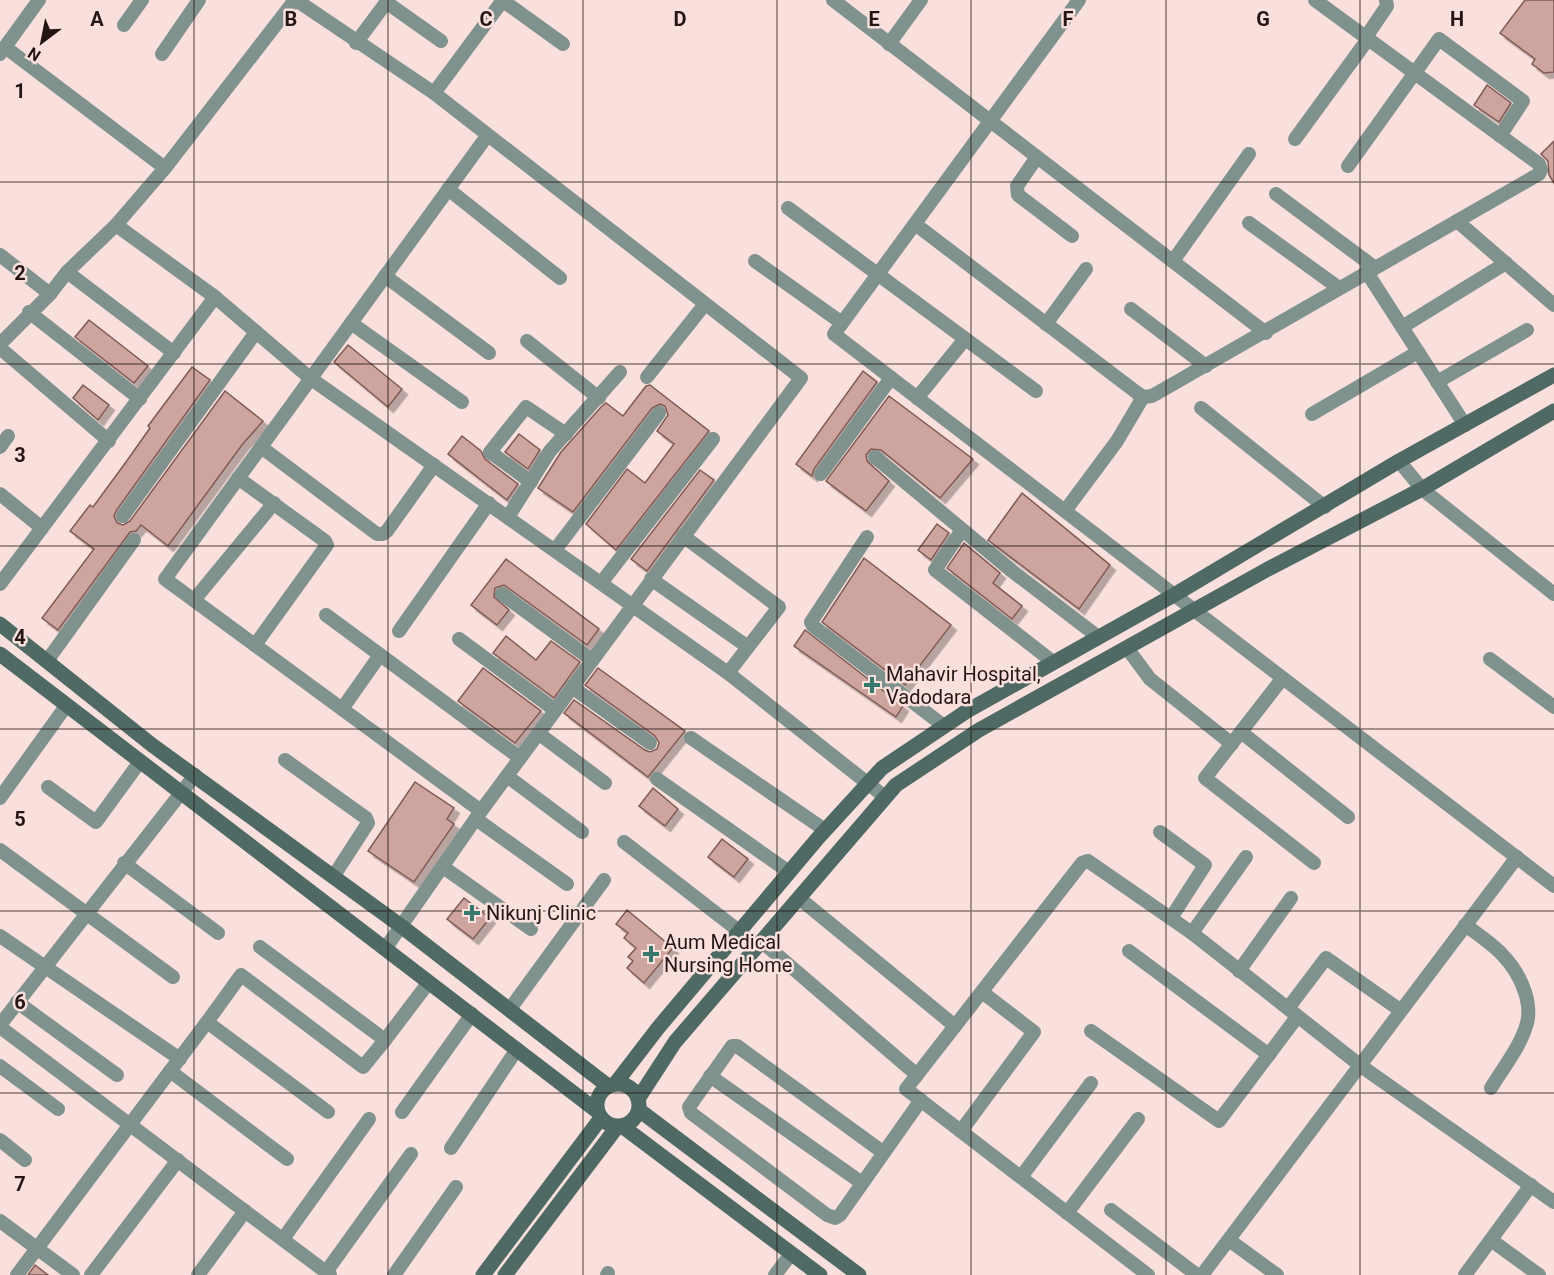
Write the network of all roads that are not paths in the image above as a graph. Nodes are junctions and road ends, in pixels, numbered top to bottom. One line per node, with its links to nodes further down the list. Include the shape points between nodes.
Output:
1 (39, 0): 18 (street)
2 (142, 0): 12 (street)
3 (199, 0): 19 (street)
4 (296, 0): 15 (street); 29 (street)
5 (502, 0): 16 (street); 21 (street)
6 (832, 0): 17 (street)
7 (921, 0): 17 (street)
8 (1079, 0): 22 (street)
9 (1315, 0): 13 (street)
10 (1386, 0): 13 (street, via 1387,6)
11 (387, 1): 14 (street); 15 (street)
12 (124, 25)
13 (1367, 38): 20 (street); 25 (street)
14 (441, 41)
15 (356, 43): 21 (street)
16 (563, 44)
17 (889, 44): 22 (street)
18 (2, 51): 29 (street)
19 (162, 54)
20 (1414, 73): 24 (street); 24 (street, via 1438,40 1451,46 1523,100); 28 (street)
21 (434, 93): 23 (street)
22 (990, 121): 27 (street); 35 (street)
23 (487, 136): 30 (street); 51 (street)
24 (1500, 136): 33 (street, via 1539,164 1539,174)
25 (1295, 139)
26 (1249, 154): 40 (street)
27 (1037, 157): 37 (street, via 1017,186 1018,195); 40 (street)
28 (1348, 166)
29 (165, 168): 36 (street)
30 (448, 189): 46 (street); 47 (street)
31 (1276, 194): 43 (street)
32 (788, 208): 45 (street)
33 (1457, 220): 41 (street); 43 (street)
34 (1249, 223): 48 (street)
35 (915, 224): 45 (street); 57 (street)
36 (116, 225): 44 (street); 50 (street)
37 (1072, 236)
38 (0, 255): 49 (street)
39 (755, 261): 56 (street)
40 (1173, 261): 61 (street)
41 (1506, 263): 52 (street); 58 (street)
42 (1086, 269): 57 (street)
43 (1370, 269): 48 (street); 58 (street)
44 (67, 272): 49 (street); 66 (street)
45 (877, 272): 56 (street); 62 (street)
46 (385, 276): 55 (street); 67 (street)
47 (560, 278)
48 (1339, 288): 61 (street)
49 (50, 294): 54 (street)
50 (215, 297): 60 (street); 66 (street)
51 (705, 304): 71 (street); 106 (street, via 801,378)
52 (1554, 305)
53 (1131, 309): 68 (street)
54 (29, 312): 64 (street); 79 (street)
55 (351, 322): 72 (street); 80 (street)
56 (842, 323): 73 (street, via 834,334)
57 (1046, 324): 76 (street)
58 (1402, 327): 65 (street)
59 (1527, 330): 74 (street)
60 (256, 332): 72 (street); 102 (street)
61 (1266, 333): 68 (street)
62 (965, 339): 75 (street); 78 (street)
63 (526, 341): 77 (street)
64 (0, 346): 88 (street)
65 (1418, 352): 74 (street); 84 (street)
66 (174, 353): 79 (street)
67 (489, 353)
68 (1206, 366): 76 (street, via 1152,396)
69 (620, 372): 77 (street)
70 (1554, 375): 85 (street)
71 (647, 377)
72 (310, 378): 89 (street); 92 (street)
73 (891, 378): 78 (street); 93 (street)
74 (1437, 382): 85 (street)
75 (1035, 391)
76 (1143, 397): 101 (street, via 1117,441)
77 (599, 398): 86 (street)
78 (917, 398): 101 (street)
79 (140, 399): 88 (street)
80 (462, 402)
81 (1201, 408): 100 (street)
82 (1554, 411): 96 (street)
83 (659, 413): 109 (street)
84 (1312, 414)
85 (1465, 424): 91 (street)
86 (566, 434): 95 (street); 95 (street, via 526,407 489,452)
87 (713, 439): 111 (street)
88 (109, 441): 104 (street)
89 (261, 447): 92 (street, via 377,534 387,531); 94 (street)
90 (875, 457): 105 (street)
91 (1399, 461): 96 (street); 100 (street)
92 (434, 465): 98 (street)
93 (821, 474)
94 (238, 478): 99 (street); 116 (street, via 165,579)
95 (531, 482): 103 (street)
96 (1422, 489): 114 (street); 118 (street)
97 (0, 494): 104 (street)
98 (489, 503): 103 (street); 121 (street)
99 (274, 504): 116 (street); 124 (street, via 327,545)
100 (1325, 507): 115 (street)
101 (1065, 511): 115 (street)
102 (123, 516)
103 (508, 517): 109 (street)
104 (42, 528): 112 (street)
105 (962, 530): 122 (street); 132 (street, via 935,570)
106 (683, 536): 110 (street); 125 (street, via 779,608)
107 (867, 537): 140 (street, via 811,622)
108 (134, 540): 131 (street)
109 (555, 550): 111 (street)
110 (651, 579): 117 (street); 125 (street)
111 (602, 583): 117 (street)
112 (0, 584)
113 (502, 594): 130 (street)
114 (1554, 594)
115 (1174, 595): 118 (street); 122 (street)
116 (194, 600): 124 (street)
117 (632, 604): 130 (street); 133 (street)
118 (1193, 611): 126 (street); 134 (street)
119 (326, 615): 128 (street)
120 (0, 624): 131 (street)
121 (399, 631)
122 (1097, 636): 132 (street)
123 (459, 639): 139 (street)
124 (255, 645): 138 (street)
125 (748, 647): 133 (street)
126 (1127, 648): 145 (street, via 1150,679); 156 (street, via 979,730)
127 (0, 654): 136 (street)
128 (380, 655): 138 (street); 146 (street)
129 (1490, 659): 137 (street)
130 (592, 660): 135 (street)
131 (47, 662): 149 (street)
132 (1053, 662): 140 (street)
133 (728, 673): 153 (street)
134 (1282, 679): 141 (street); 166 (street)
135 (572, 687): 139 (street); 144 (street)
136 (66, 706): 148 (street); 157 (street)
137 (1554, 707)
138 (342, 709): 158 (street)
139 (555, 710): 142 (street)
140 (944, 726): 153 (street)
141 (1241, 732): 145 (street); 159 (street)
142 (538, 733): 146 (street); 152 (street)
143 (692, 738): 160 (street)
144 (650, 743)
145 (1232, 744): 168 (street, via 1205,778)
146 (520, 758): 150 (street)
147 (285, 760): 171 (street, via 366,818 368,823)
148 (139, 763): 154 (street, via 96,822); 155 (street)
149 (195, 775): 155 (street); 171 (street)
150 (507, 776): 158 (street); 161 (street)
151 (657, 779): 170 (street)
152 (605, 783)
153 (866, 783): 156 (street); 160 (street)
154 (48, 787)
155 (181, 795): 167 (street); 188 (street)
156 (885, 797): 175 (street)
157 (0, 798)
158 (478, 815): 169 (street); 173 (street)
159 (1348, 817)
160 (825, 830): 170 (street)
161 (582, 832)
162 (1160, 832): 178 (street, via 1205,865)
163 (624, 842): 182 (street)
164 (0, 850): 177 (street)
165 (1246, 857): 184 (street)
166 (1517, 857): 174 (street); 179 (street)
167 (124, 863): 177 (street); 183 (street)
168 (1314, 863)
169 (443, 867): 180 (street); 181 (street)
170 (789, 872): 182 (street)
171 (333, 877): 180 (street)
172 (604, 880): 196 (street)
173 (567, 884)
174 (1554, 886)
175 (799, 898): 186 (street); 202 (street)
176 (1292, 898): 191 (street)
177 (86, 914): 190 (street); 192 (street)
178 (1171, 918): 184 (street); 194 (street, via 1088,861 1082,863)
179 (1465, 925): 197 (street); 216 (street, via 1508,958 1518,972 1528,1003 1524,1032)
180 (401, 926): 188 (street); 196 (street)
181 (531, 929)
182 (739, 931): 215 (street)
183 (218, 933)
184 (1192, 933): 191 (street)
185 (0, 936): 190 (street)
186 (761, 941): 212 (street); 218 (street, via 675,1042)
187 (260, 946): 204 (street)
188 (385, 949): 193 (street)
189 (1129, 951): 206 (street)
190 (44, 967): 195 (street); 207 (street)
191 (1239, 971): 198 (street)
192 (173, 977)
193 (429, 982): 199 (street); 204 (street)
194 (982, 992): 202 (street); 227 (street, via 1034,1032)
195 (17, 1002): 200 (street); 211 (street)
196 (510, 1009): 215 (street)
197 (1400, 1010): 198 (street, via 1326,958); 209 (street)
198 (1293, 1012): 206 (street); 209 (street)
199 (472, 1014): 205 (street); 221 (street)
200 (1, 1021): 225 (street)
201 (207, 1022): 204 (street, via 241,975 363,1067); 207 (street); 220 (street)
202 (955, 1026): 212 (street)
203 (1091, 1030): 206 (street, via 1219,1121)
204 (385, 1040)
205 (517, 1049): 222 (street); 229 (street)
206 (1269, 1055)
207 (180, 1059): 210 (street)
208 (0, 1066): 219 (street)
209 (1361, 1066): 237 (street); 245 (street)
210 (170, 1071): 225 (street); 232 (street)
211 (117, 1075)
212 (917, 1075): 217 (street, via 906,1089)
213 (710, 1076): 230 (street, via 732,1046 737,1046); 236 (street); 236 (street, via 691,1101 691,1113 827,1215 840,1215)
214 (1091, 1083): 235 (street)
215 (611, 1085): 218 (street, via 628,1087); 222 (street, via 598,1097)
216 (1491, 1088)
217 (921, 1100): 227 (street); 230 (street)
218 (639, 1104): 226 (street, via 633,1121); 259 (street)
219 (58, 1109)
220 (328, 1112)
221 (402, 1113)
222 (599, 1115): 226 (street); 255 (street)
223 (369, 1119): 244 (street)
224 (1138, 1119): 242 (street)
225 (129, 1124): 234 (street); 247 (street)
226 (619, 1126): 248 (street); 256 (street)
227 (961, 1131): 235 (street)
228 (0, 1140): 233 (street)
229 (450, 1148)
230 (884, 1153): 236 (street)
231 (411, 1154): 249 (street)
232 (287, 1159)
233 (25, 1160)
234 (178, 1160): 241 (street); 252 (street)
235 (1021, 1177): 242 (street)
236 (862, 1183)
237 (1532, 1185): 239 (street); 246 (street)
238 (456, 1187): 254 (street)
239 (1554, 1202)
240 (1111, 1210): 261 (street)
241 (245, 1211): 244 (street); 253 (street)
242 (1067, 1213): 260 (street)
243 (0, 1221): 247 (street)
244 (283, 1239): 249 (street)
245 (1229, 1240): 262 (street); 263 (street)
246 (1491, 1240): 264 (street); 265 (street)
247 (36, 1248): 250 (street); 251 (street)
248 (791, 1254): 257 (street); 258 (street)
249 (328, 1274)
250 (17, 1275)
251 (73, 1275)
252 (90, 1275)
253 (198, 1275)
254 (394, 1275)
255 (483, 1275)
256 (505, 1275)
257 (775, 1275)
258 (820, 1275)
259 (859, 1275)
260 (1148, 1275)
261 (1197, 1275)
262 (1202, 1275)
263 (1277, 1275)
264 (1464, 1275)
265 (1539, 1275)

